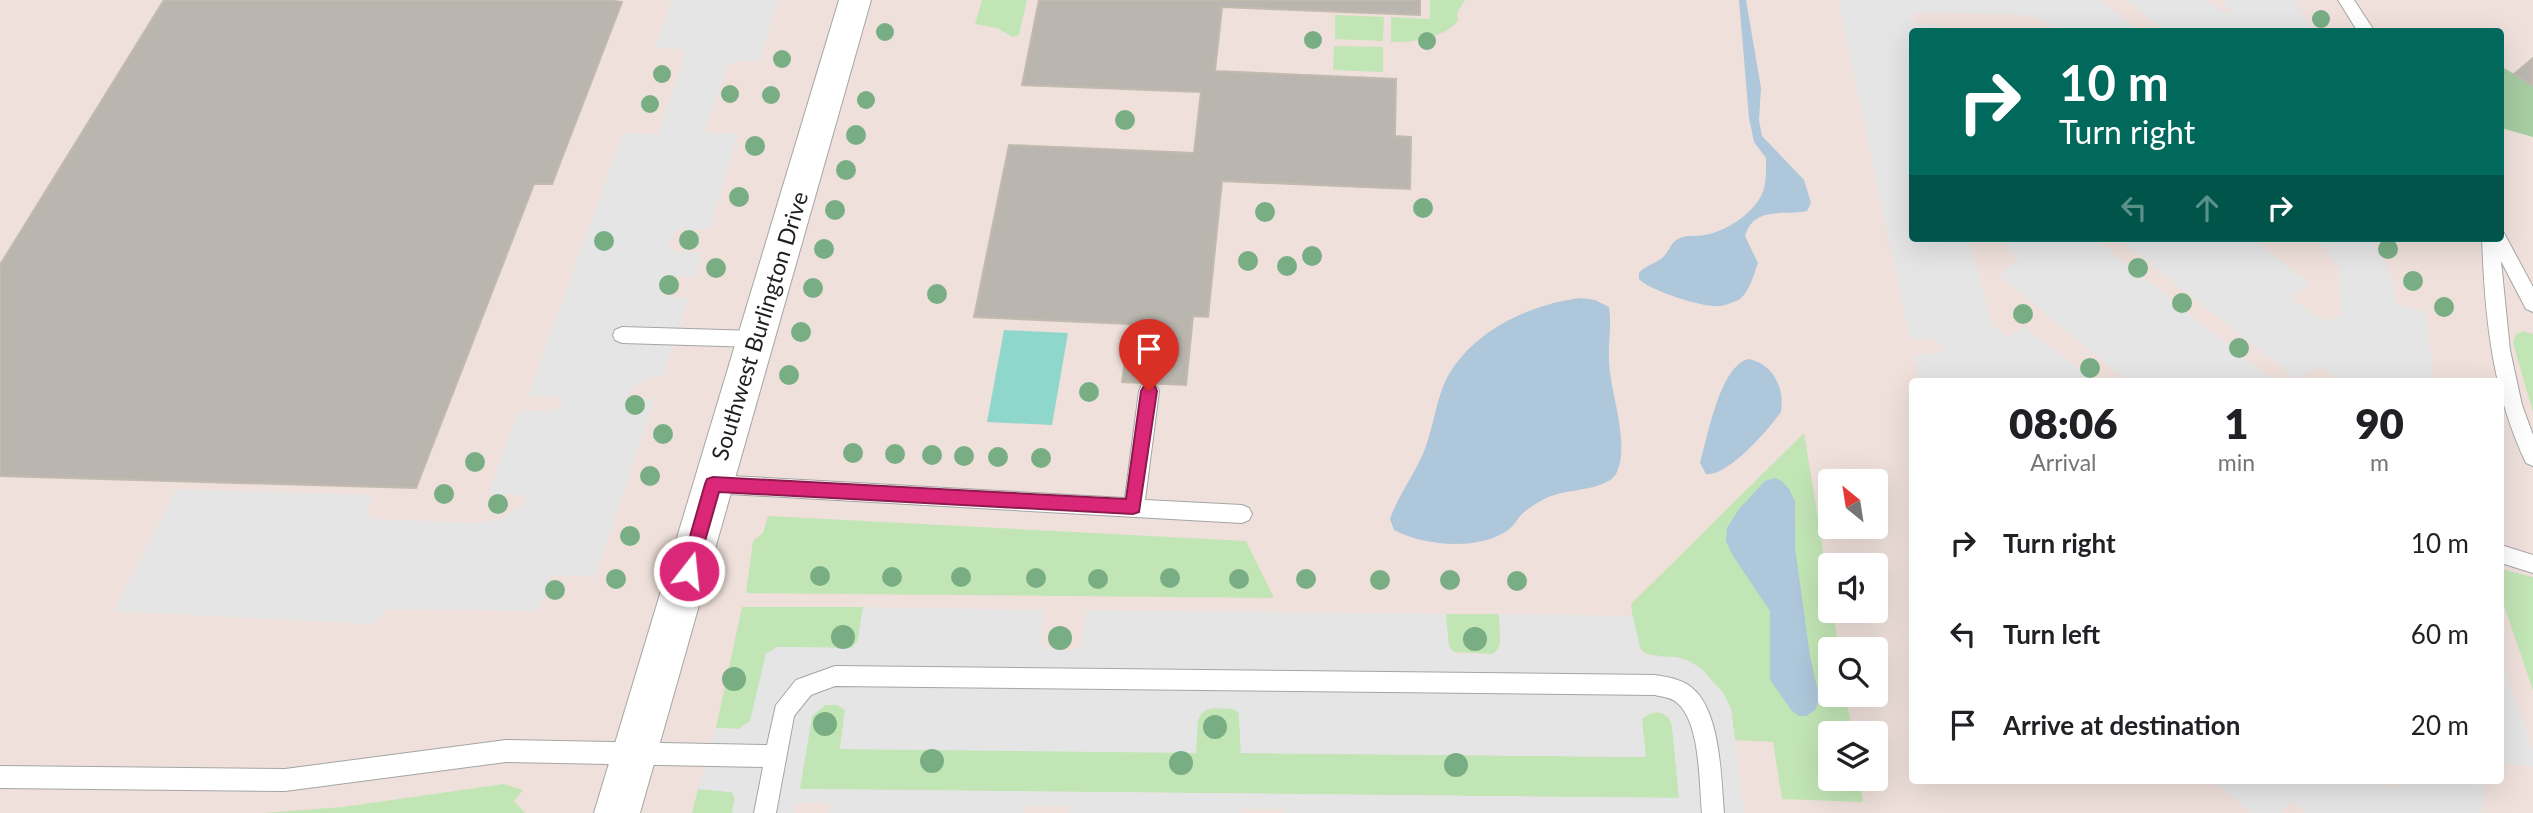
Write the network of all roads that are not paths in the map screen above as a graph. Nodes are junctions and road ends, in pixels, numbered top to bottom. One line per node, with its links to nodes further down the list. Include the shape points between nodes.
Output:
1 (855, 0): 8 (street, Southwest Burlington Drive)
2 (2346, 0): 3 (lane)
3 (2364, 28)
4 (2491, 242): 10 (lane, via 2494,313 2507,382)
5 (2500, 242): 6 (lane)
6 (2533, 304)
7 (622, 335): 8 (lane)
8 (756, 339): 11 (street, Southwest Burlington Drive)
9 (1149, 391): 12 (lane)
10 (2533, 457)
11 (713, 484): 12 (lane); 16 (street, Southwest Burlington Drive)
12 (1133, 507): 13 (lane)
13 (1242, 513)
14 (2504, 555): 15 (lane)
15 (2533, 564)
16 (633, 754): 17 (lane); 18 (lane, via 506,751 285,780); 19 (street, Southwest Burlington Drive)
17 (775, 756): 20 (lane); 21 (lane, via 784,712 792,700 804,687 835,676 1655,685 1672,687 1688,697 1698,714)
18 (0, 777)
19 (617, 813)
20 (765, 813)
21 (1713, 813)

